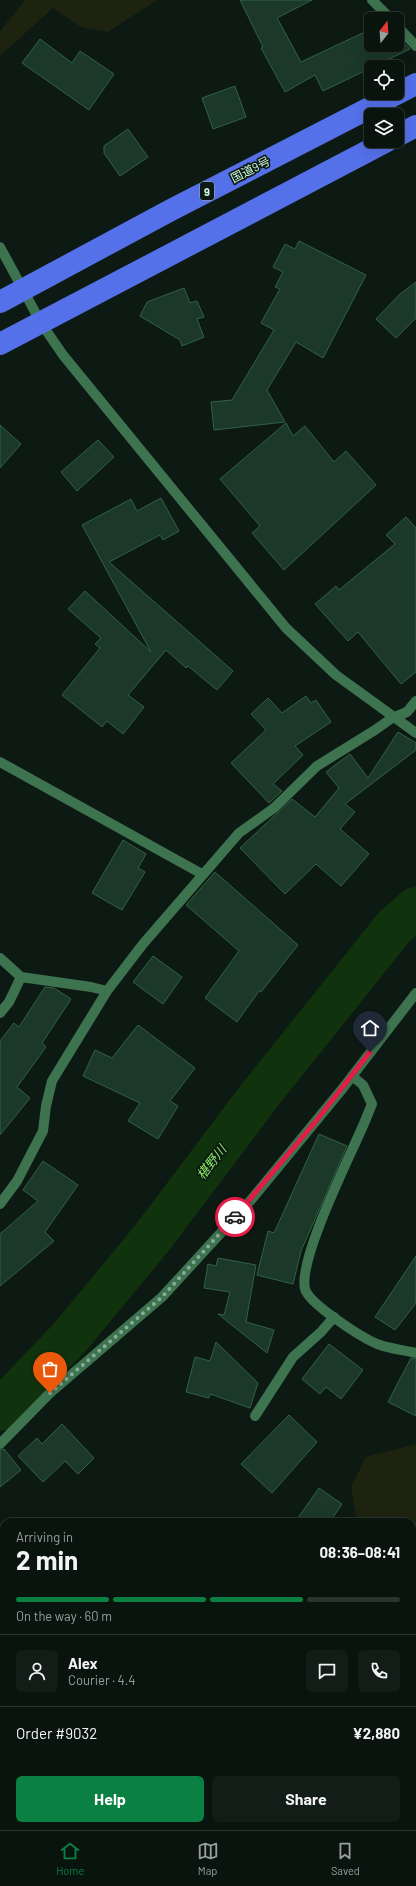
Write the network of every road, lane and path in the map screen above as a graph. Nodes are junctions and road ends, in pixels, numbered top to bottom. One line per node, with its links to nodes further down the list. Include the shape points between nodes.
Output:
1 (372, 0): 2 (street)
2 (384, 12)
3 (404, 33): 4 (street)
4 (416, 46)
5 (416, 84): 10 (highway, 国道9号 / 9)
6 (416, 126): 7 (highway)
7 (404, 132)
8 (374, 148): 12 (highway)
9 (0, 246): 10 (street)
10 (22, 290): 11 (highway, 国道9号 / 9); 12 (street)
11 (0, 302)
12 (41, 322): 13 (highway); 15 (street, via 63,355 286,628 336,675)
13 (0, 344)
14 (416, 701): 15 (street, via 407,712)
15 (392, 718): 16 (street); 18 (street, via 317,766 274,808 240,833)
16 (416, 733)
17 (0, 762): 18 (street)
18 (202, 874): 21 (street)
19 (0, 958): 20 (street)
20 (21, 977): 21 (street); 23 (street, via 9,1002)
21 (107, 991): 25 (street, via 52,1082 43,1131 17,1181)
22 (416, 993): 24 (street)
23 (0, 1012)
24 (352, 1076): 26 (street, via 363,1085 372,1104 314,1239 305,1269 306,1290 316,1304); 29 (street, via 251,1200 162,1297 50,1393)
25 (0, 1204)
26 (334, 1317): 27 (street, via 380,1345); 28 (street, via 294,1357)
27 (416, 1352)
28 (256, 1416)
29 (0, 1444)

